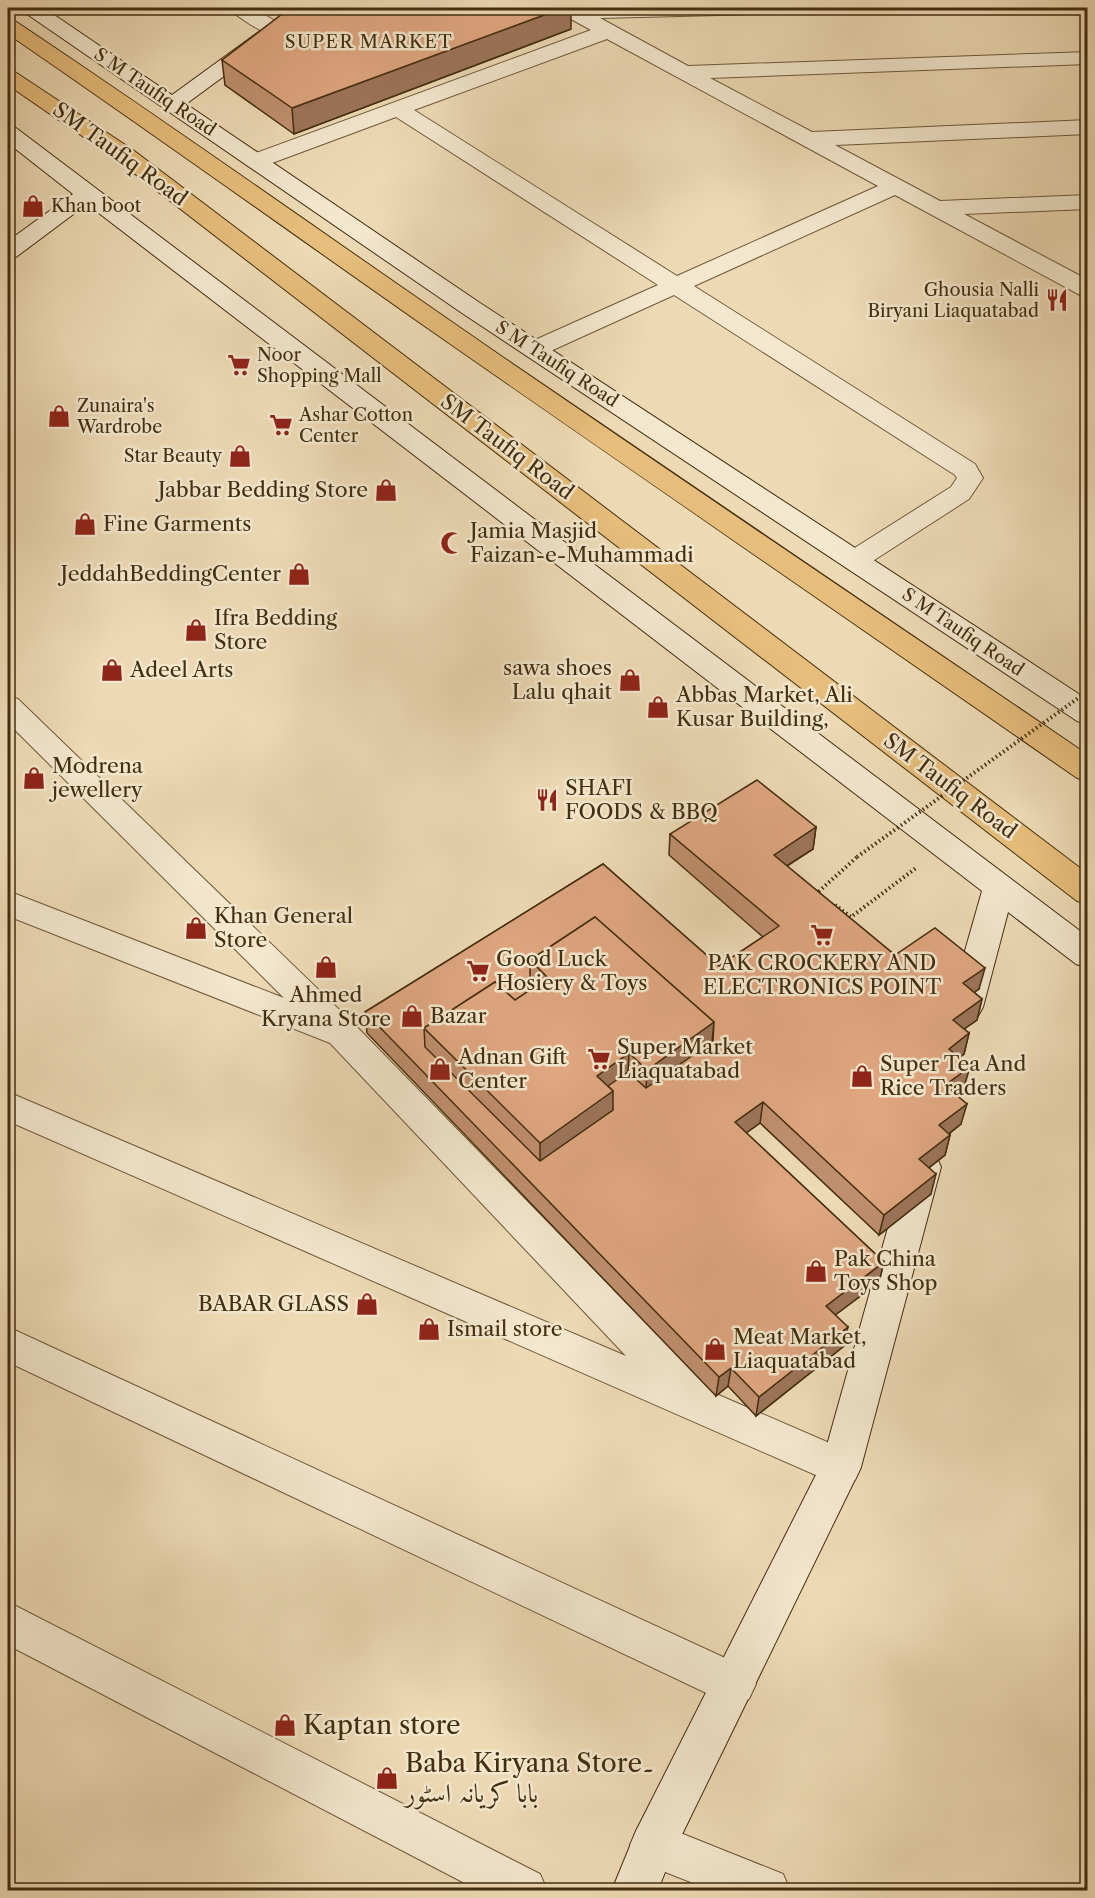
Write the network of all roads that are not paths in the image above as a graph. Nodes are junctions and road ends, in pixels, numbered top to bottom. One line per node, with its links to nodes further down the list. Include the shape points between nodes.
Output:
1 (31, 8): 12 (street, S M Taufiq Road)
2 (239, 8): 7 (street)
3 (304, 8): 7 (street)
4 (759, 8): 5 (street)
5 (570, 10): 8 (street)
6 (8, 25): 31 (highway)
7 (275, 29): 12 (street)
8 (609, 31): 10 (street); 13 (street)
9 (1088, 58): 10 (street)
10 (685, 72): 16 (street)
11 (8, 76): 33 (highway, SM Taufiq Road, via 125,155)
12 (173, 104): 17 (street, S M Taufiq Road)
13 (398, 109): 17 (street); 24 (street)
14 (1088, 127): 16 (street)
15 (8, 133): 19 (street)
16 (808, 139): 18 (street)
17 (256, 161): 25 (street, S M Taufiq Road)
18 (896, 186): 21 (street); 24 (street)
19 (87, 194): 22 (street); 32 (street)
20 (1088, 202): 21 (street)
21 (936, 208): 23 (street)
22 (8, 252)
23 (1081, 282)
24 (675, 286): 25 (street); 26 (street, via 966,470 970,478 960,493)
25 (536, 349): 26 (street, S M Taufiq Road)
26 (855, 560): 27 (street, S M Taufiq Road)
27 (1084, 701)
28 (8, 706): 30 (street)
29 (8, 729): 30 (street)
30 (44, 742): 37 (street)
31 (1088, 770)
32 (999, 887): 35 (street); 36 (street)
33 (1088, 892)
34 (8, 903): 37 (street)
35 (1088, 955)
36 (959, 1035)
37 (344, 1036): 41 (street)
38 (8, 1106): 41 (street)
39 (931, 1137): 42 (street)
40 (8, 1344): 44 (street)
41 (700, 1406): 42 (street)
42 (842, 1467): 44 (street)
43 (8, 1623): 46 (street)
44 (734, 1684): 45 (street)
45 (653, 1845): 47 (street); 48 (street)
46 (524, 1890)
47 (635, 1890)
48 (767, 1890)

